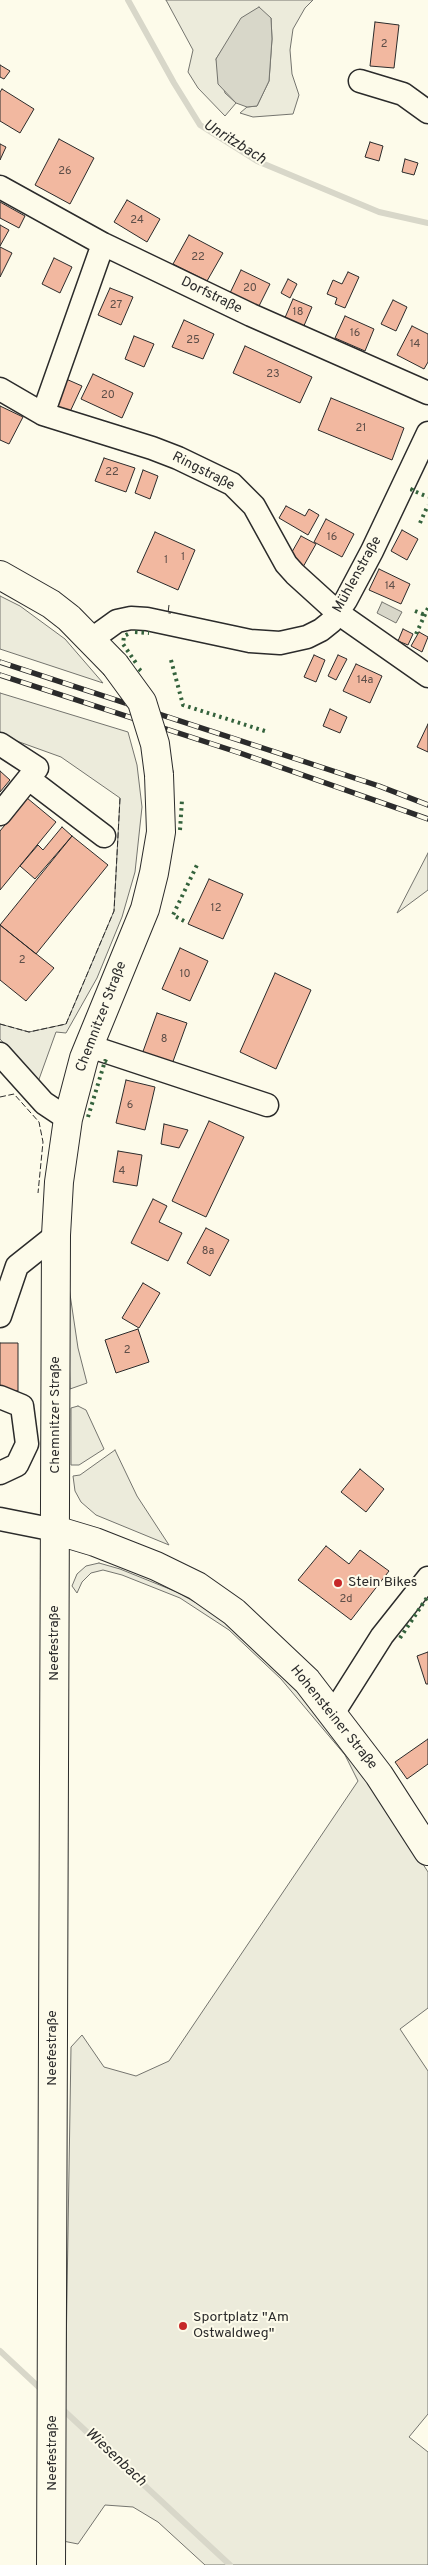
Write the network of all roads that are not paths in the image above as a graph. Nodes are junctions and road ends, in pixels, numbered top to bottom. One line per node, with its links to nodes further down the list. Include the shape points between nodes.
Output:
1 (360, 81): 2 (street, via 402,94)
2 (428, 112)
3 (0, 187): 4 (street, Dorfstraße)
4 (103, 244): 6 (street, Dorfstraße); 7 (street)
5 (0, 389): 7 (street, Ringstraße)
6 (428, 393)
7 (43, 414): 10 (street, Ringstraße, via 170,455 232,484 254,506 294,574)
8 (428, 434): 10 (street, Mühlenstraße, via 372,551)
9 (0, 575): 11 (main road, Chemnitzer Straße, via 51,604)
10 (338, 613): 11 (street, Mühlenstraße, via 331,622 307,637 280,643 250,641 131,618 117,621); 12 (street, Ringstraße)
11 (92, 639): 17 (main road, Chemnitzer Straße, bridge, via 142,702 155,744 161,832 145,909)
12 (428, 676)
13 (0, 744): 14 (street, via 37,768)
14 (29, 779): 15 (street); 16 (street)
15 (0, 814)
16 (104, 836)
17 (89, 1046): 19 (street); 20 (main road, Chemnitzer Straße)
18 (0, 1054): 20 (street, via 44,1103)
19 (267, 1106)
20 (68, 1119): 21 (main road, Chemnitzer Straße)
21 (56, 1235): 22 (street, via 17,1266); 26 (main road, Chemnitzer Straße)
22 (0, 1316)
23 (0, 1397): 24 (street, via 22,1406 27,1444 17,1466)
24 (0, 1473)
25 (0, 1519): 26 (street)
26 (55, 1530): 28 (main road, Hohensteiner Straße, via 156,1566 197,1586 234,1612 271,1645); 30 (main road, Neefestraße)
27 (428, 1578): 28 (street, via 382,1636)
28 (332, 1714): 29 (main road, Hohensteiner Straße, via 379,1775)
29 (428, 1851)
30 (51, 2565)

